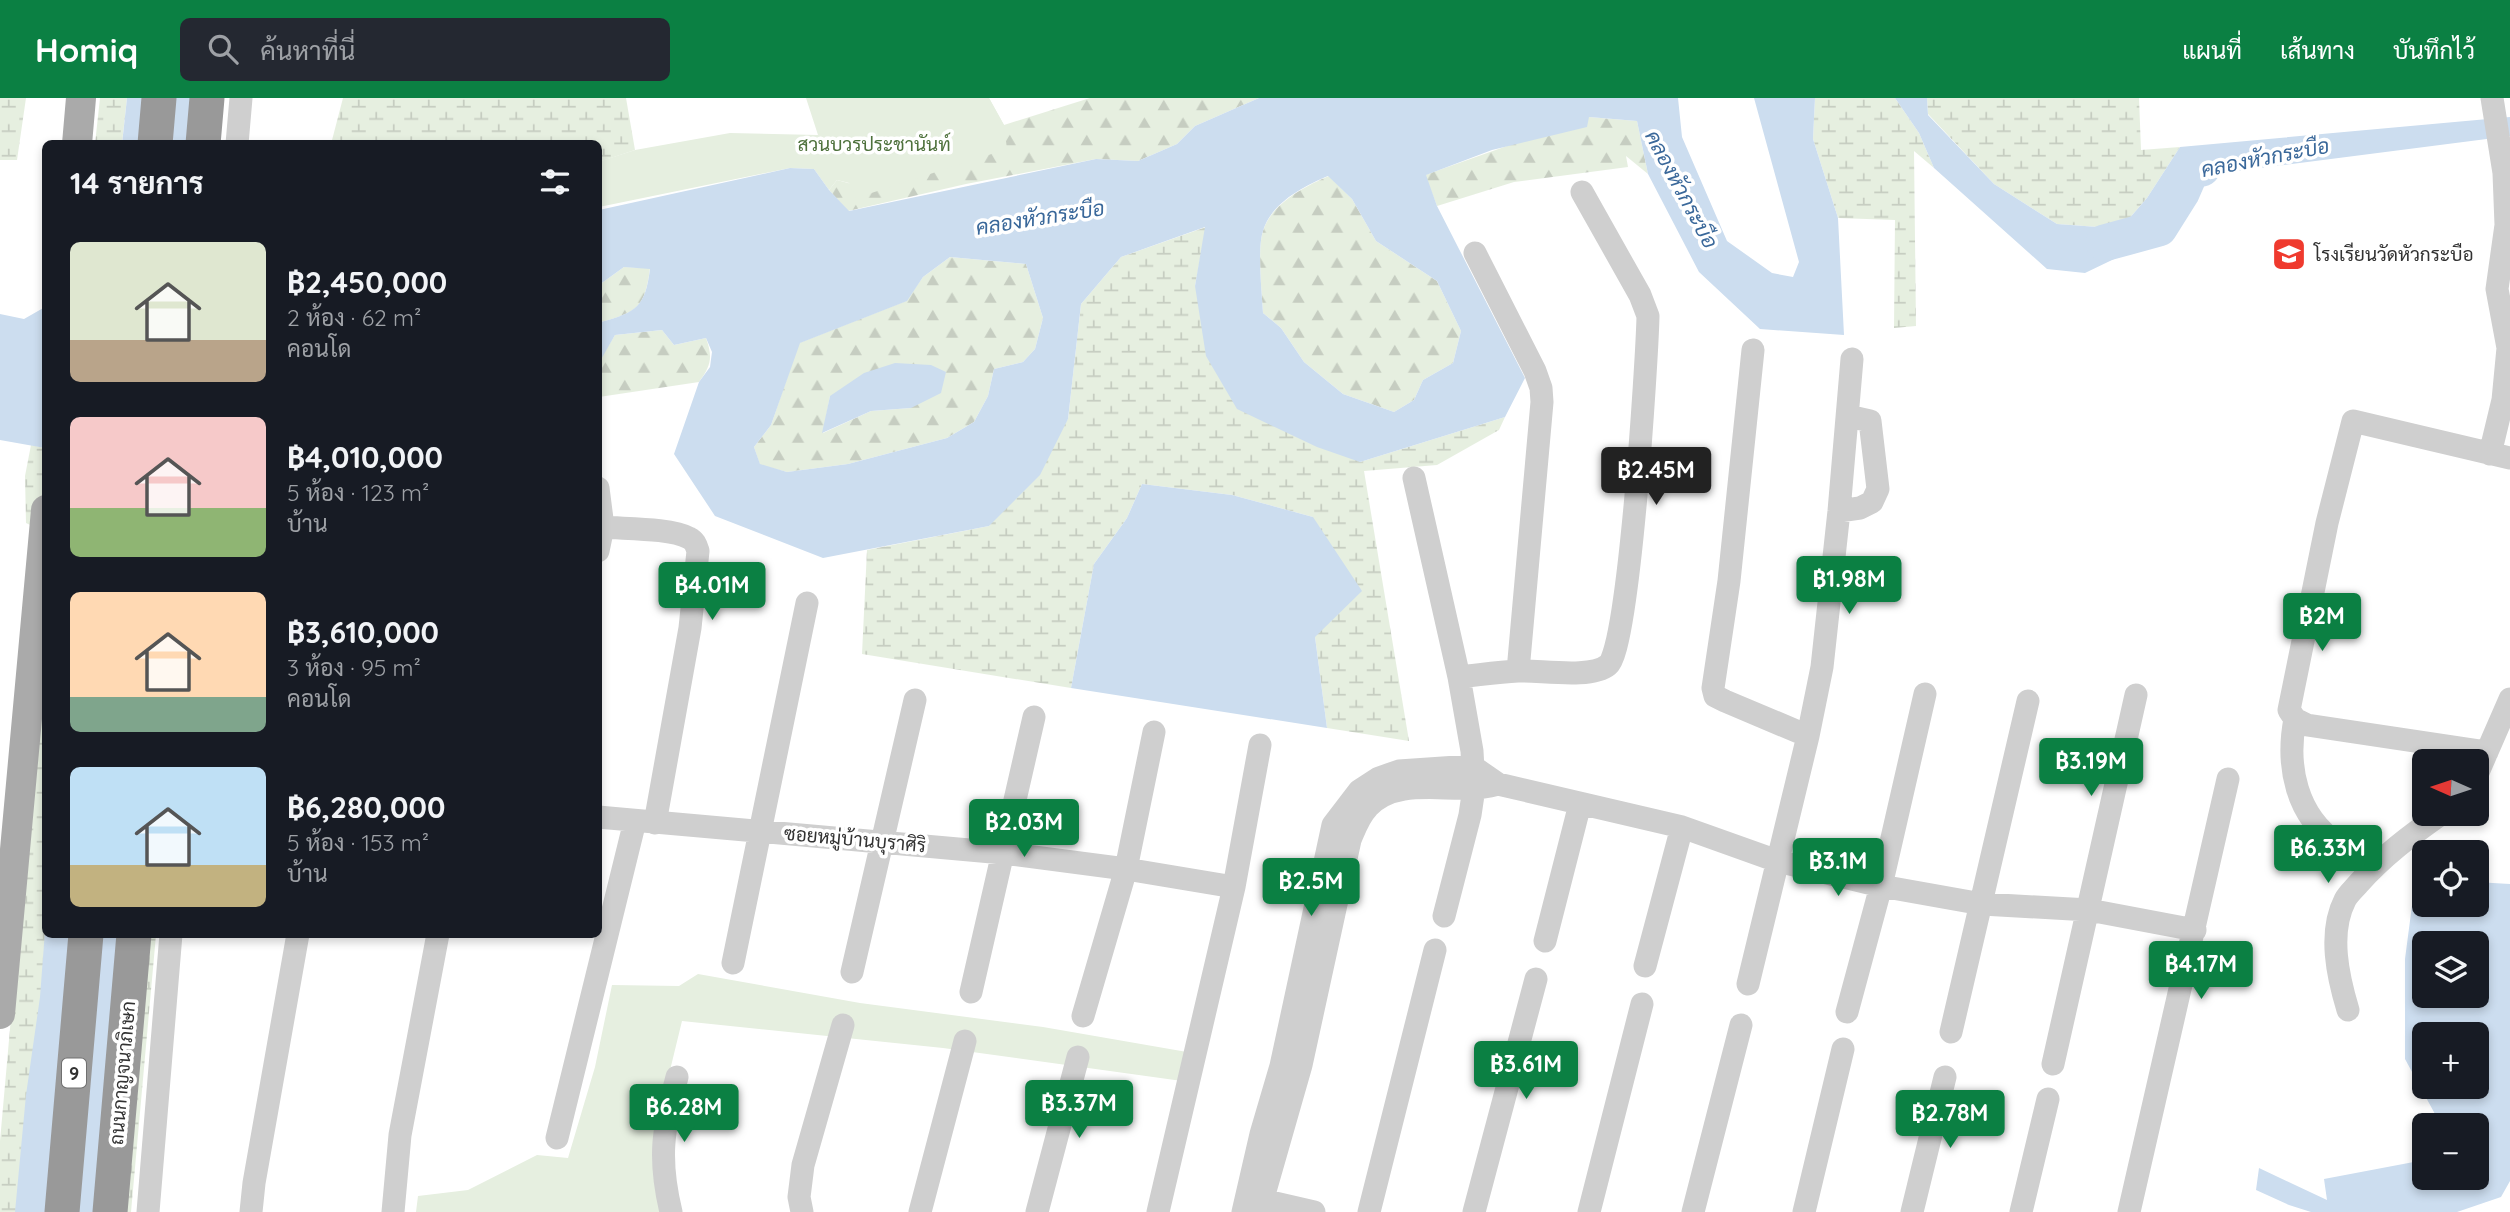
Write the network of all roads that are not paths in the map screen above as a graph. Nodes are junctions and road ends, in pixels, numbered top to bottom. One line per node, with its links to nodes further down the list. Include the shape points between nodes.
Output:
1 (81, 98): 6 (main road)
2 (159, 98): 7 (highway)
3 (206, 98): 8 (highway)
4 (240, 98): 9 (street)
5 (2494, 108): 15 (street, via 2506,225 2497,289 2508,348)
6 (77, 140)
7 (155, 140)
8 (203, 140)
9 (237, 140)
10 (1582, 192): 23 (street, via 1648,316 1623,610 1614,655 1597,671)
11 (1475, 253): 23 (street, via 1541,388)
12 (1753, 350): 33 (street, via 1713,688 1724,701)
13 (1852, 359): 14 (street)
14 (1848, 416): 17 (street); 17 (street, via 1870,421 1878,489 1872,502)
15 (2500, 456): 31 (street, via 2353,421 2292,689 2289,710)
16 (1414, 478): 24 (street)
17 (1839, 511): 33 (street, via 1822,667)
18 (602, 519): 19 (street)
19 (603, 527): 20 (street); 41 (street, via 676,533 695,542 698,551 690,628)
20 (602, 532)
21 (42, 546): 72 (main road)
22 (807, 603): 44 (street)
23 (1518, 671): 24 (street)
24 (1459, 677): 37 (street)
25 (1925, 694): 50 (street)
26 (2136, 695): 53 (street)
27 (2510, 699): 36 (street)
28 (915, 700): 45 (street)
29 (2028, 701): 52 (street)
30 (1034, 717): 46 (street)
31 (2295, 719): 35 (street, via 2307,725); 48 (street, via 2291,764 2299,797 2318,828 2340,846)
32 (1154, 732): 49 (street)
33 (1808, 736): 47 (street)
34 (1261, 745): 51 (street)
35 (2466, 749)
36 (2488, 749)
37 (1473, 777): 39 (street); 54 (street, via 1470,815); 85 (street, via 1414,769 1379,778 1359,791 1339,815 1341,837 1312,970 1281,1066)
38 (2228, 779): 55 (street)
39 (1580, 803): 43 (street); 61 (street)
40 (602, 817): 41 (street, ซอยหมู่บ้านบุราศิริ)
41 (645, 822): 44 (street, ซอยหมู่บ้านบุราศิริ); 84 (street)
42 (2425, 826): 48 (street)
43 (1682, 827): 47 (street); 64 (street)
44 (760, 831): 45 (street, ซอยหมู่บ้านบุราศิริ); 63 (street)
45 (882, 841): 46 (street, ซอยหมู่บ้านบุราศิริ); 65 (street)
46 (1003, 853): 49 (street, ซอยหมู่บ้านบุราศิริ); 68 (street)
47 (1777, 861): 50 (street); 67 (street)
48 (2378, 862): 70 (street, via 2346,898 2338,919 2339,974)
49 (1126, 869): 51 (street, ซอยหมู่บ้านบุราศิริ); 73 (street)
50 (1881, 886): 52 (street); 71 (street)
51 (1234, 887): 95 (street)
52 (1982, 904): 53 (street); 76 (street)
53 (2090, 910): 55 (street); 80 (street)
54 (1444, 916)
55 (2195, 930): 104 (street)
56 (86, 938): 86 (highway, 9)
57 (134, 938): 87 (highway, ถนนกาญจนาภิเษก)
58 (171, 938): 88 (street)
59 (297, 938): 89 (street)
60 (437, 938): 90 (street, via 400,1135)
61 (1545, 941)
62 (1434, 950): 97 (street)
63 (733, 963)
64 (1645, 967)
65 (852, 972)
66 (1536, 979): 98 (street)
67 (1748, 984)
68 (971, 992)
69 (1642, 1004): 99 (street)
70 (2348, 1010)
71 (1847, 1012)
72 (0, 1014)
73 (1083, 1016)
74 (843, 1025): 92 (street, via 803,1165)
75 (1741, 1025): 100 (street)
76 (1951, 1032)
77 (965, 1041): 93 (street)
78 (1843, 1049): 101 (street)
79 (1078, 1057): 94 (street)
80 (2053, 1064)
81 (677, 1077): 91 (street, via 661,1149)
82 (1945, 1077): 102 (street)
83 (2048, 1099): 103 (street)
84 (557, 1138)
85 (1253, 1205): 96 (street)
86 (62, 1212)
87 (110, 1212)
88 (148, 1212)
89 (251, 1212)
90 (393, 1212)
91 (671, 1212)
92 (802, 1212)
93 (920, 1212)
94 (1037, 1212)
95 (1158, 1212)
96 (1314, 1212)
97 (1369, 1212)
98 (1474, 1212)
99 (1589, 1212)
100 (1693, 1212)
101 (1804, 1212)
102 (1912, 1212)
103 (2021, 1212)
104 (2129, 1212)

